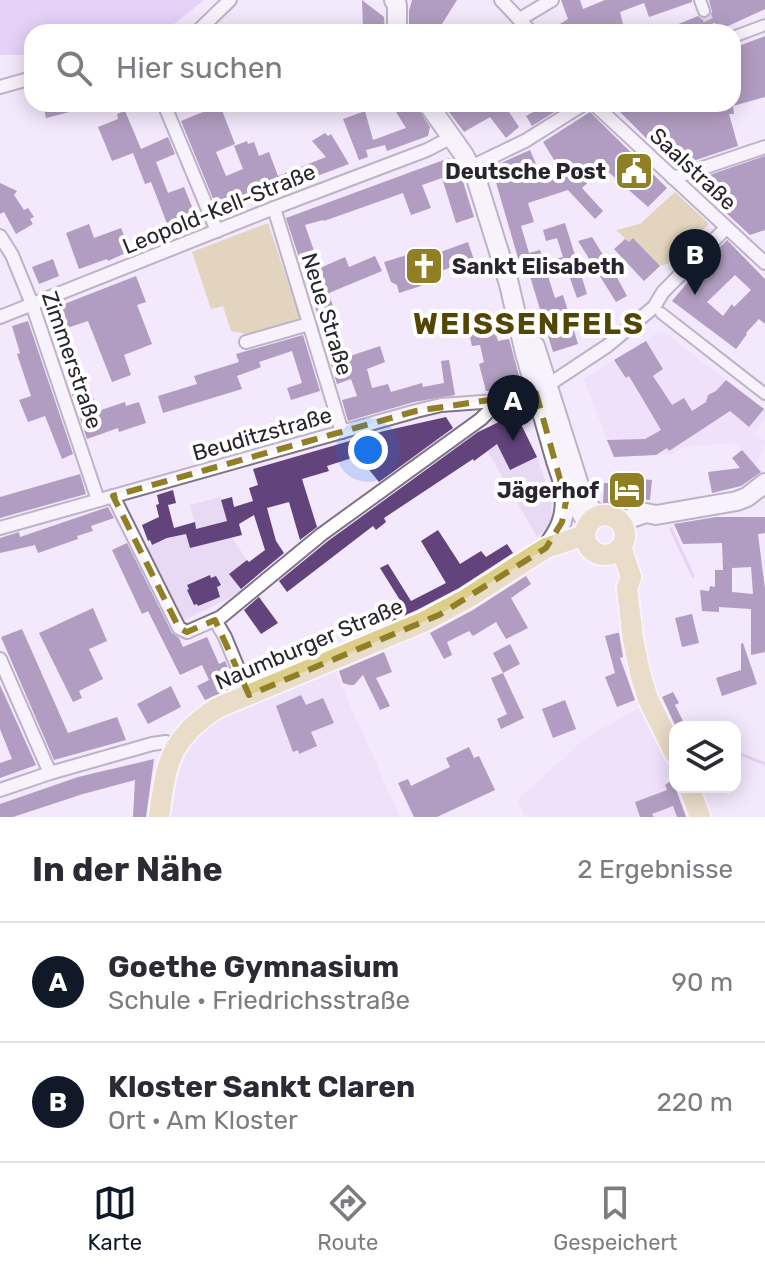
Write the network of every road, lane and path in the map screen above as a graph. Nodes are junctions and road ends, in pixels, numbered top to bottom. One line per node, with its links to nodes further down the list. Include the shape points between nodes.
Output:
1 (230, 0): 6 (street)
2 (501, 0): 5 (street)
3 (552, 0): 5 (street)
4 (397, 2): 7 (main road)
5 (520, 19): 8 (street)
6 (205, 24)
7 (397, 24)
8 (524, 24)
9 (765, 25): 10 (street)
10 (741, 34)
11 (24, 80): 12 (street)
12 (0, 87)
13 (167, 112): 23 (street)
14 (434, 112): 17 (main road)
15 (571, 112): 19 (street)
16 (603, 112): 20 (street, Saalstraße)
17 (452, 137): 19 (main road); 21 (street, Leopold-Kell-Straße)
18 (765, 147): 20 (street)
19 (471, 167): 31 (main road, via 525,353)
20 (673, 178): 22 (street, Saalstraße)
21 (274, 208): 23 (street, Leopold-Kell-Straße); 29 (street, Neue Straße)
22 (726, 228): 25 (street, Saalstraße); 27 (street, via 663,292)
23 (217, 231): 26 (street, Leopold-Kell-Straße)
24 (0, 236): 26 (street, Zimmerstraße)
25 (764, 259)
26 (32, 304): 28 (street, Leopold-Kell-Straße); 38 (street, Zimmerstraße)
27 (658, 310): 31 (street); 32 (street)
28 (0, 317)
29 (309, 324): 30 (street); 34 (street, Neue Straße)
30 (246, 342)
31 (542, 389): 33 (street, Beuditzstraße, via 520,400); 36 (main road); 40 (main road)
32 (765, 394)
33 (494, 401): 34 (street, Beuditzstraße, via 441,405); 42 (street, via 481,419 322,534)
34 (342, 432): 37 (street, Beuditzstraße)
35 (765, 483): 40 (main road, via 737,501 656,515)
36 (564, 485): 40 (main road); 41 (main road, via 565,513 558,531)
37 (113, 496): 38 (street, Beuditzstraße); 42 (street, via 179,628 187,632)
38 (98, 500): 39 (street, Beuditzstraße)
39 (0, 528)
40 (604, 535): 41 (main road, Naumburger Straße); 45 (main road, via 627,588 648,699)
41 (538, 553): 44 (main road, Naumburger Straße, via 423,622)
42 (215, 620): 44 (street)
43 (0, 659): 47 (street)
44 (249, 695): 46 (main road, Naumburger Straße, via 206,715)
45 (669, 742)
46 (176, 747): 47 (street, via 152,744); 50 (main road, Naumburger Straße, via 164,779)
47 (50, 773): 48 (street)
48 (0, 790)
49 (691, 793): 51 (main road)
50 (159, 817)
51 (700, 817)

